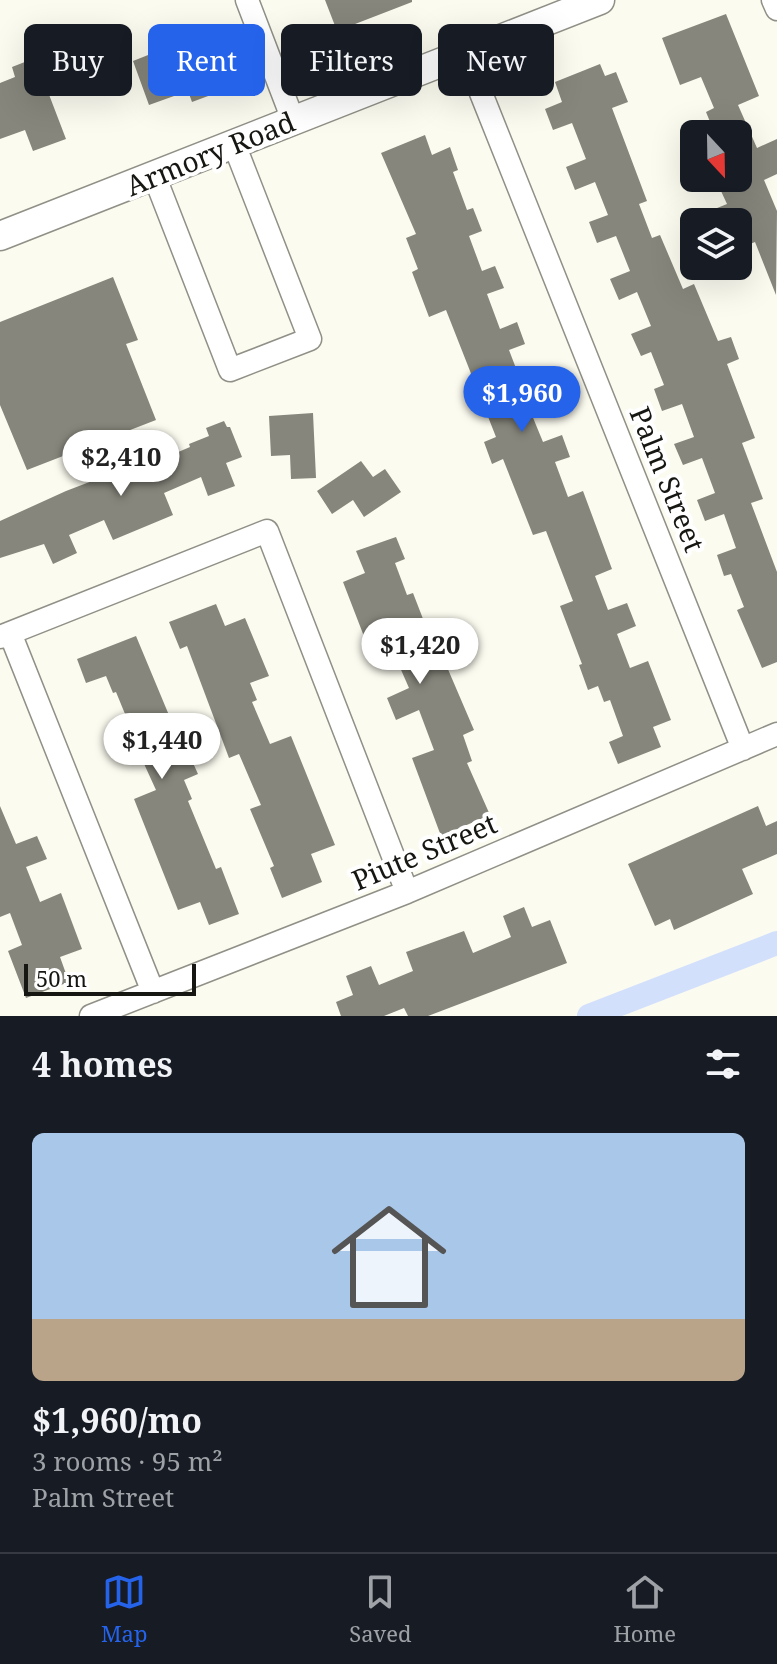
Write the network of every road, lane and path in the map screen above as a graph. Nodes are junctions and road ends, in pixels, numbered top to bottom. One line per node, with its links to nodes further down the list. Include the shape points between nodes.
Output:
1 (247, 0): 8 (street)
2 (600, 0): 5 (main road, Armory Road)
3 (773, 0): 4 (street)
4 (777, 9)
5 (539, 24)
6 (438, 64): 8 (main road, Armory Road)
7 (482, 96): 14 (street, Palm Street)
8 (293, 120): 9 (main road, Armory Road)
9 (234, 144): 10 (main road, Armory Road); 10 (street, via 310,339 230,370)
10 (154, 175): 11 (main road, Armory Road)
11 (0, 236)
12 (5, 635): 15 (street, via 267,531); 16 (street)
13 (777, 734): 14 (street, Piute Street)
14 (743, 749): 15 (street, Piute Street)
15 (407, 892): 16 (street, Piute Street)
16 (153, 992): 17 (street, Piute Street)
17 (91, 1016)

